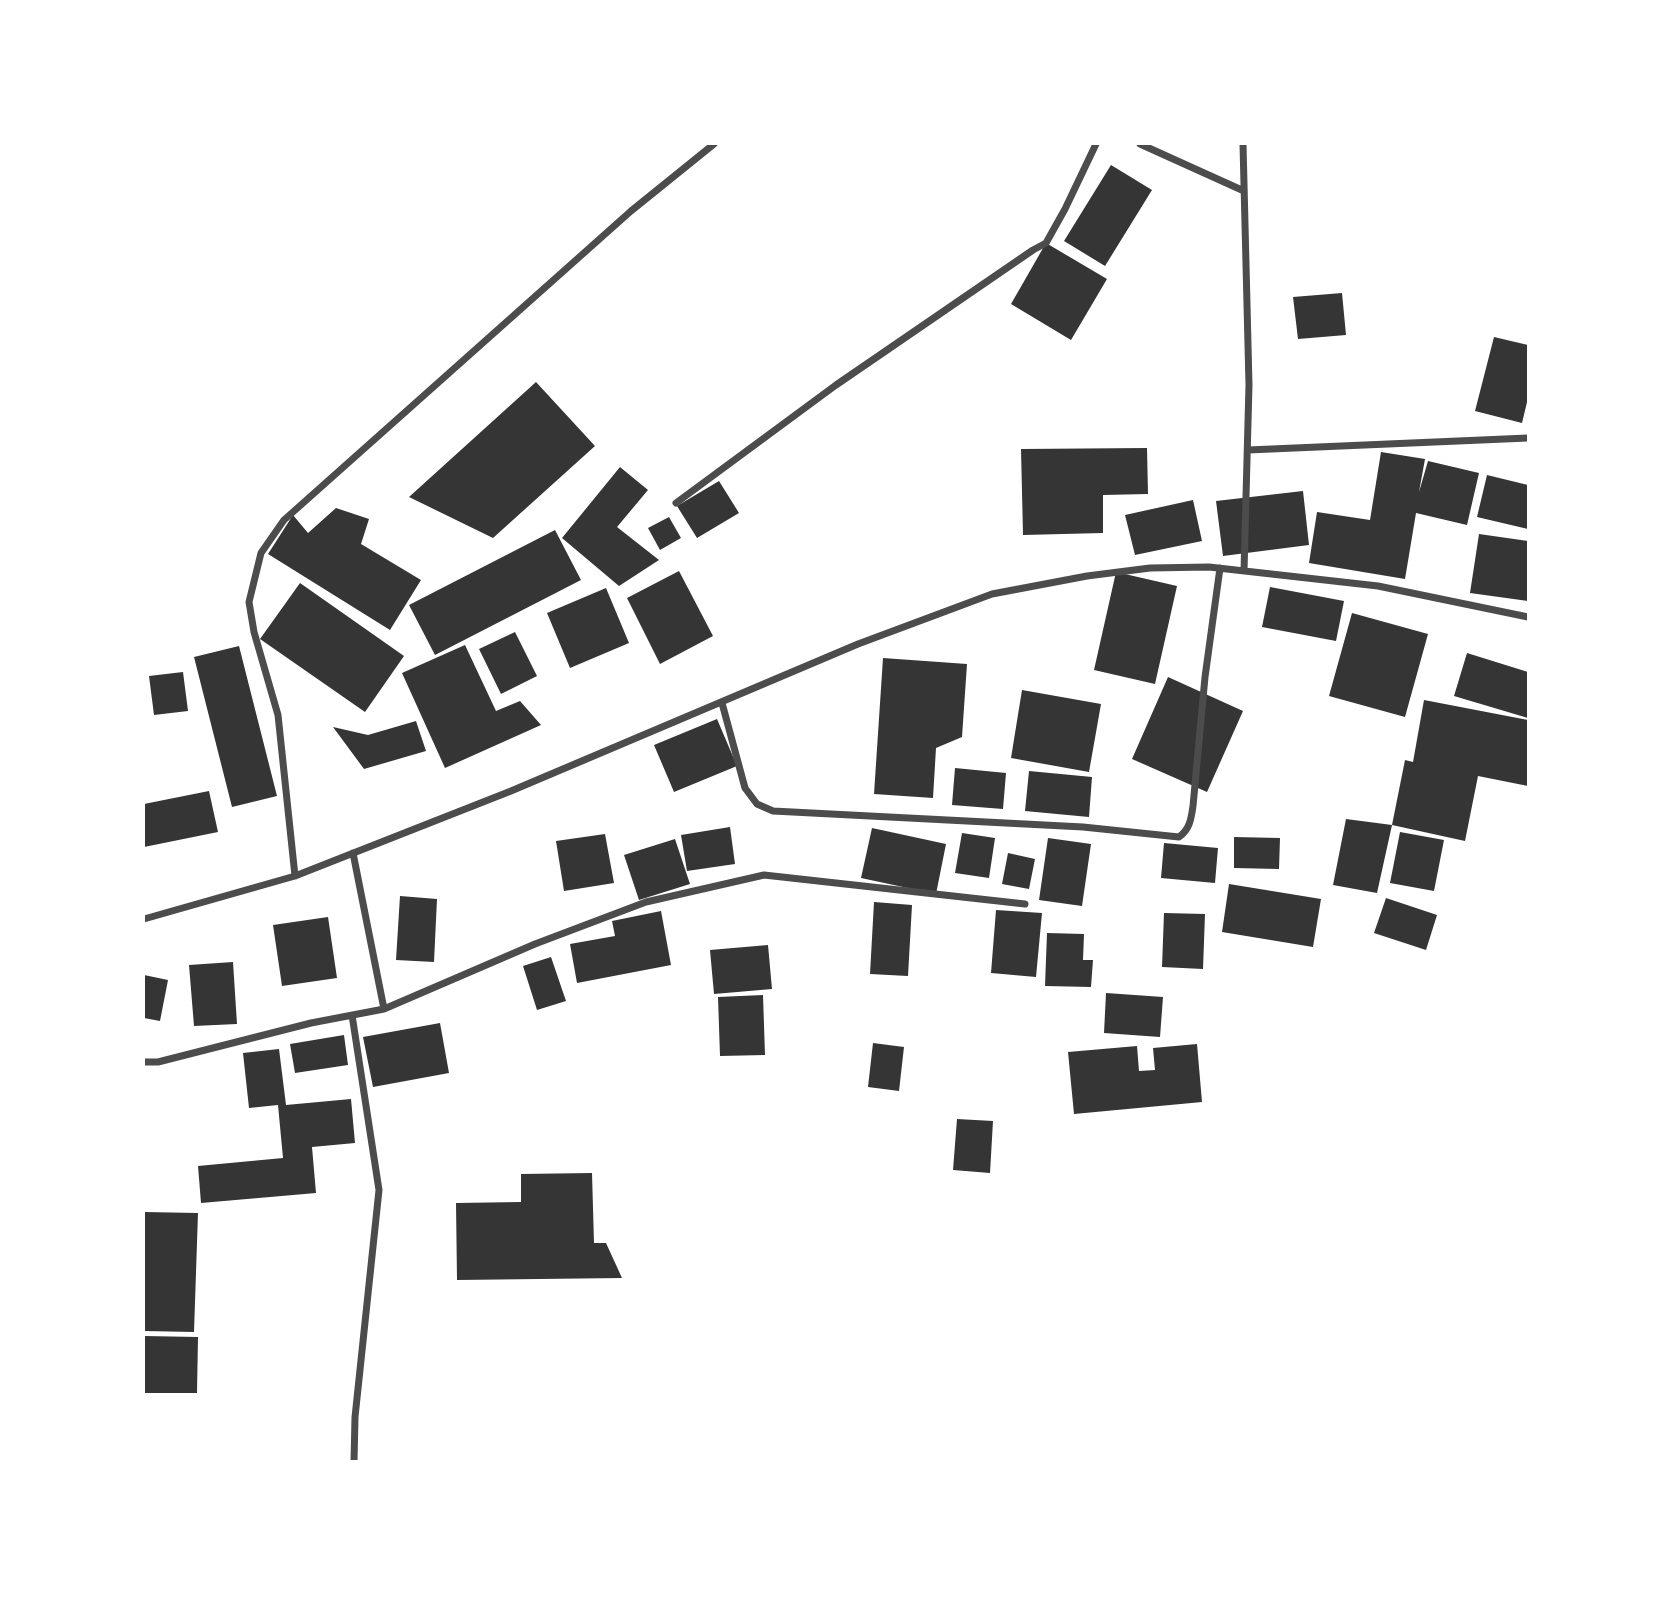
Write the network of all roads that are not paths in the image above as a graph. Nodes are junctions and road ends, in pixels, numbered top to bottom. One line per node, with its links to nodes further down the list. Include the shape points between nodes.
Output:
1 (714, 144): 14 (street, via 631,211 284,520 261,553 249,601 278,715)
2 (1096, 144): 8 (street, via 1046,243 836,385)
3 (1139, 144): 5 (street)
4 (1243, 144): 5 (street)
5 (1244, 191): 7 (street)
6 (1528, 438): 7 (street)
7 (1248, 450): 10 (street)
8 (676, 503)
9 (1220, 568): 10 (street); 12 (street, via 1150,568 992,594 858,643); 12 (street, via 1192,814 1179,838 1083,827 773,811 757,804 745,788)
10 (1244, 571): 11 (street, via 1378,586)
11 (1528, 617)
12 (722, 703): 13 (street)
13 (353, 853): 14 (street); 17 (street)
14 (295, 876): 16 (street)
15 (1025, 904): 17 (street, via 764,875 646,902)
16 (144, 919)
17 (384, 1009): 18 (street)
18 (352, 1015): 19 (street); 20 (street, via 379,1190)
19 (144, 1062)
20 (354, 1461)

